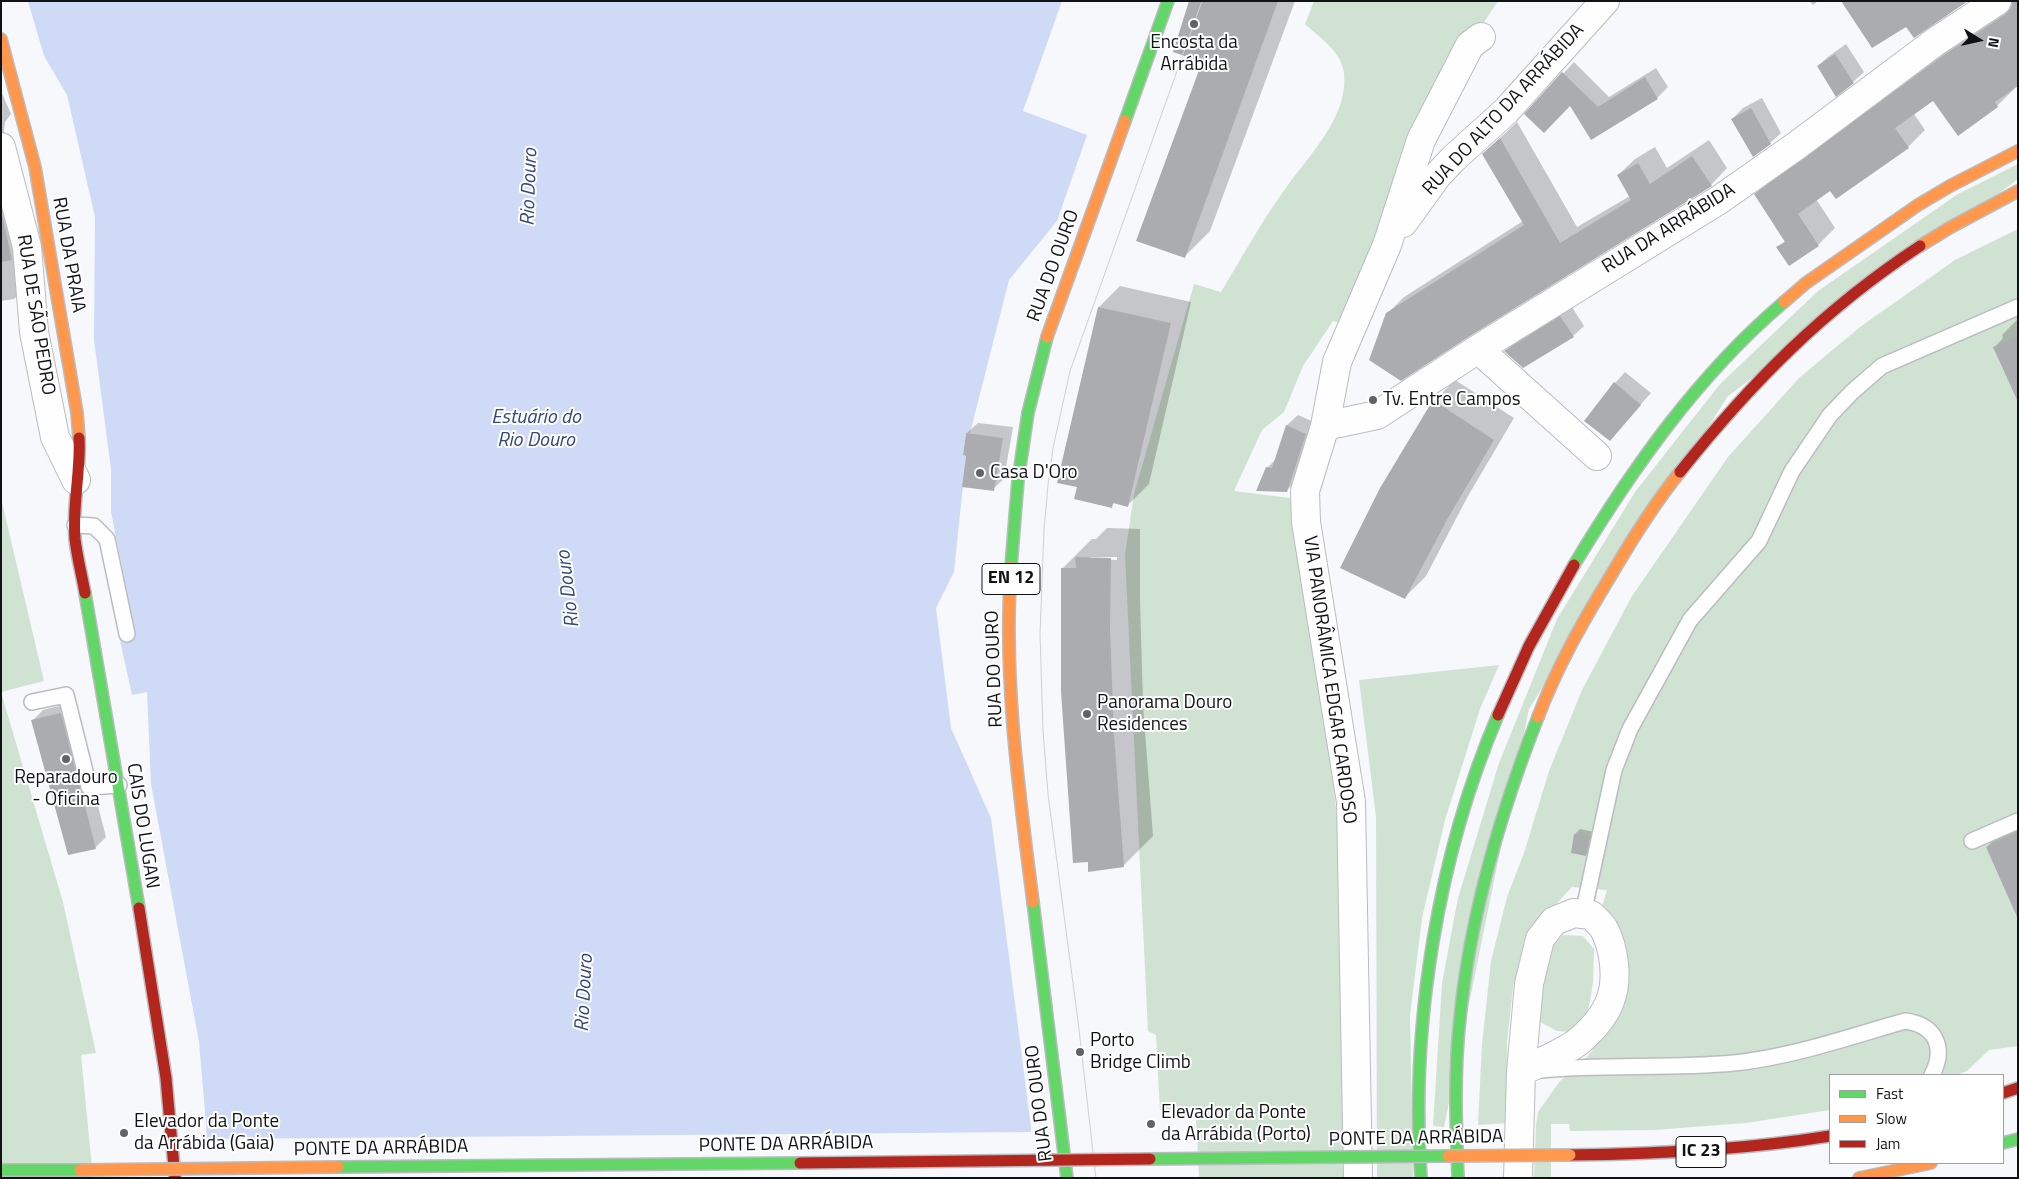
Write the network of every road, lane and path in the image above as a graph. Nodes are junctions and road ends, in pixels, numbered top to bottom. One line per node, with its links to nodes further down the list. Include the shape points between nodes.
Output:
1 (1168, 1): 32 (main road, RUA DO OURO / EN 12, via 1043,347 1028,413 1018,480 1010,626 1015,756)
2 (1605, 1): 9 (street, RUA DO ALTO DA ARRÁBIDA, via 1506,111 1437,176)
3 (1997, 1): 11 (street, RUA DA ARRÁBIDA, via 1935,42 1719,200)
4 (1481, 37): 9 (street, RUA DO ALTO DA ARRÁBIDA, via 1470,45 1421,140)
5 (1, 39): 14 (main road, RUA DA PRAIA, via 35,168 77,413 80,455)
6 (1, 147): 14 (street, RUA DE SÃO PEDRO, via 27,247 34,332 55,437)
7 (2018, 150): 34 (main road, via 1927,199 1795,292 1724,360 1672,420 1609,506 1537,631 1497,717 1463,816 1436,932 1421,1029 1418,1085)
8 (2018, 191): 35 (main road, via 1928,239 1820,319 1754,382 1706,437 1621,554 1558,667 1522,759 1488,865 1462,996 1455,1076)
9 (1387, 245): 12 (street, RUA DO ALTO DA ARRÁBIDA, via 1336,362)
10 (2018, 307): 21 (lane, via 1882,366 1830,415 1792,471 1758,541 1690,620 1630,729 1609,786)
11 (1478, 349): 12 (street, RUA DA ARRÁBIDA, via 1378,415); 13 (street)
12 (1325, 426): 33 (street, VIA PANORÂMICA EDGAR CARDOSO, via 1305,491 1306,522 1351,802)
13 (1597, 456)
14 (76, 480): 15 (main road, CAIS DO LUGAN)
15 (75, 525): 16 (lane, via 94,526 107,539); 18 (main road, CAIS DO LUGAN)
16 (127, 634)
17 (32, 702): 18 (lane, via 66,695 89,787)
18 (119, 785): 31 (main road, CAIS DO LUGAN, via 166,1078)
19 (2018, 821): 20 (lane)
20 (1972, 841)
21 (1583, 914): 22 (street, via 1574,913 1554,921 1540,939 1529,984); 22 (street, via 1591,915 1604,928 1610,946 1614,979 1611,998 1590,1030 1577,1042)
22 (1521, 1072): 23 (lane, via 1735,1062 1772,1057 1905,1021 1917,1022 1928,1028 1939,1044 1939,1062); 36 (street)
23 (1933, 1074)
24 (2018, 1088): 25 (main road)
25 (2004, 1093)
26 (1829, 1136): 30 (main road, PONTE DA ARRÁBIDA / IC 23, bridge, via 1753,1147 1649,1155)
27 (2018, 1139): 28 (main road)
28 (2004, 1143)
29 (1926, 1164): 37 (main road)
30 (1, 1170)
31 (175, 1178)
32 (1067, 1178)
33 (1358, 1178)
34 (1421, 1178)
35 (1458, 1178)
36 (1518, 1178)
37 (1859, 1178)

